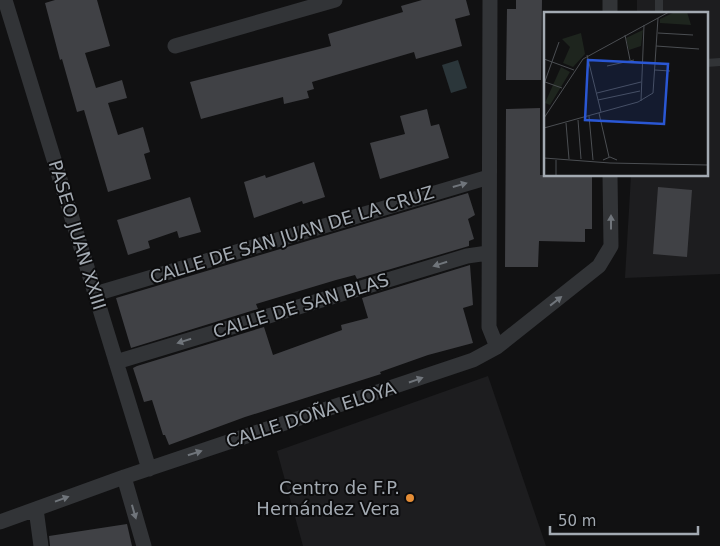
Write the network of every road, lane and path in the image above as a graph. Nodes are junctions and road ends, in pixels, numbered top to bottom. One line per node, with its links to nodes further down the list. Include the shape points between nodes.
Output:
1 (5, 0): 8 (street, PASEO JUAN XXIII)
2 (335, 0): 4 (street)
3 (490, 0): 6 (street)
4 (175, 46)
5 (610, 176): 9 (street, CALLE DOÑA ELOYA, one-way to 5, via 600,266 611,246)
6 (489, 177): 7 (street); 8 (street, CALLE DE SAN JUAN DE LA CRUZ, one-way to 6)
7 (488, 253): 9 (street, via 489,327); 10 (street, CALLE DE SAN BLAS, one-way to 10, via 467,256)
8 (95, 294): 10 (street, PASEO JUAN XXIII)
9 (497, 347): 11 (street, CALLE DOÑA ELOYA, one-way to 9, via 473,360)
10 (116, 362): 11 (street, PASEO JUAN XXIII)
11 (149, 469): 12 (street, CALLE DOÑA ELOYA)
12 (124, 477): 13 (street, CALLE DOÑA ELOYA, one-way to 12); 16 (street, one-way to 16)
13 (36, 509): 14 (street, CALLE DOÑA ELOYA); 15 (street)
14 (0, 522)
15 (41, 546)
16 (144, 546)

